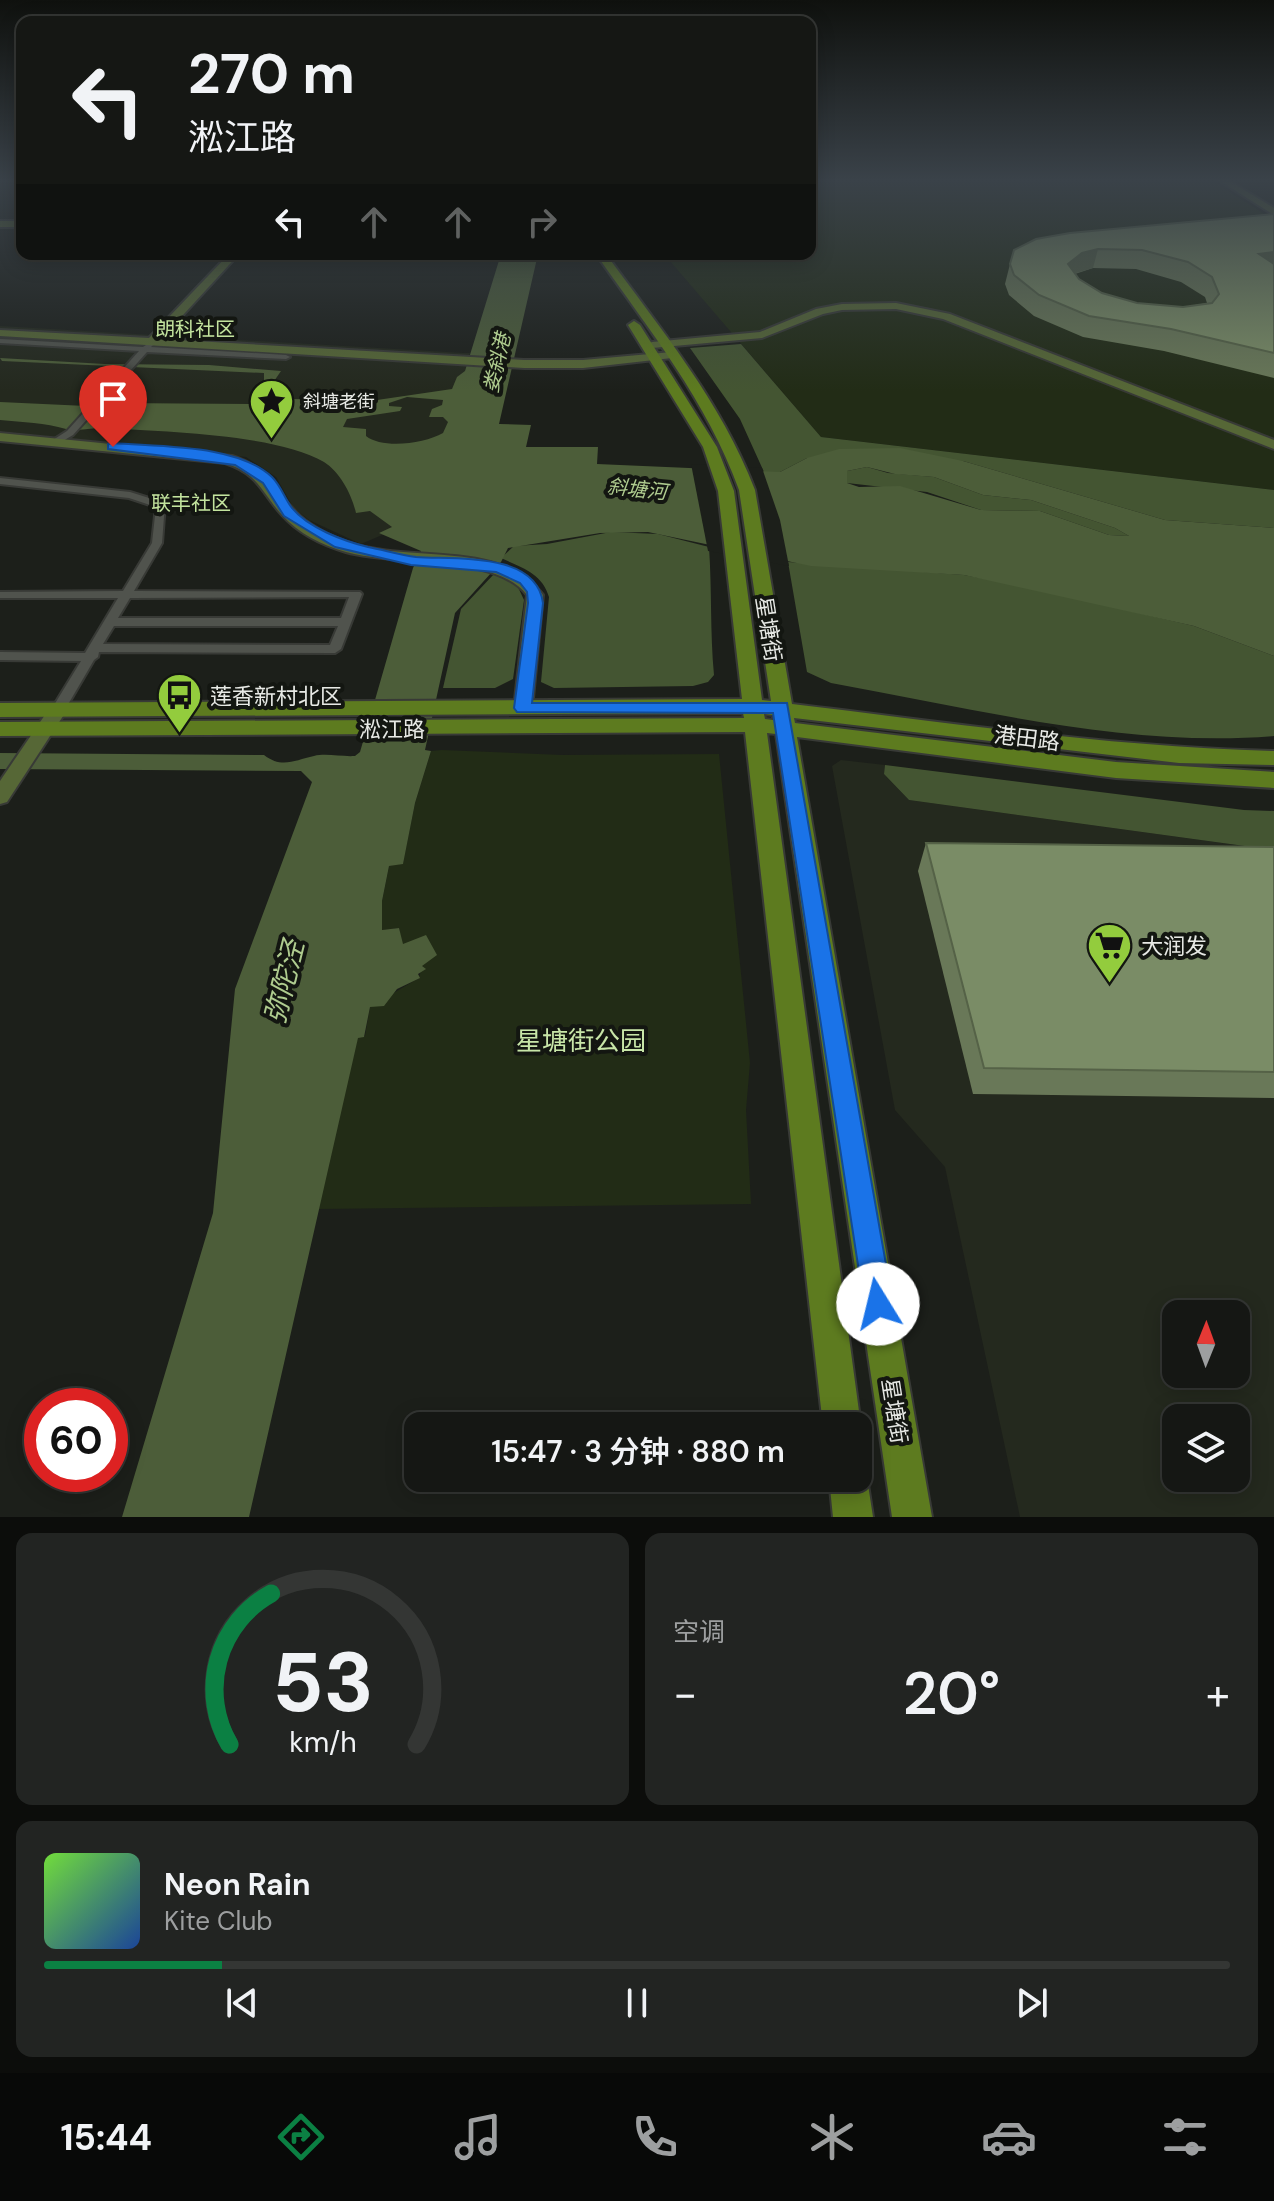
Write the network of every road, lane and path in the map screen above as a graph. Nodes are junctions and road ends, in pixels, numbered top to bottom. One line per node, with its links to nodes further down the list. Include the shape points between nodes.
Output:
1 (228, 260): 6 (street)
2 (591, 260): 8 (main road, 星塘街)
3 (605, 260): 7 (main road, 星塘街)
4 (0, 333): 6 (street)
5 (0, 341): 6 (street)
6 (148, 346): 8 (street, via 524,364 583,364); 9 (street); 11 (street)
7 (669, 350): 8 (street); 12 (street, via 762,335 832,308 906,307 946,316); 24 (main road, 星塘街, via 730,449 747,490)
8 (651, 351): 23 (main road, 星塘街, via 710,447 726,491)
9 (286, 357)
10 (0, 437): 11 (street)
11 (56, 442): 20 (street, via 239,462 260,474 289,514 322,537 411,561 499,567 525,579 535,595)
12 (1274, 445)
13 (0, 481): 15 (street, via 130,495 161,505 157,543)
14 (0, 595): 15 (street)
15 (126, 595): 16 (street); 17 (street, via 356,594)
16 (112, 622): 17 (street); 18 (street)
17 (345, 622): 18 (street, via 335,649)
18 (95, 652): 19 (street); 22 (street)
19 (0, 656)
20 (523, 708): 23 (main road, 淞江路); 26 (main road, 淞江路)
21 (0, 710): 22 (main road, 淞江路)
22 (58, 710): 25 (main road, 淞江路); 28 (street)
23 (756, 716): 24 (main road, 淞江路); 26 (main road, 淞江路); 32 (main road, 星塘街)
24 (783, 717): 29 (main road, 港田路, via 1149,753); 30 (main road, 港田路, via 1116,770); 35 (main road, 星塘街)
25 (366, 719): 26 (main road, 淞江路); 28 (main road, 淞江路)
26 (435, 719)
27 (0, 729): 28 (main road, 淞江路)
28 (45, 729): 31 (street)
29 (1274, 758)
30 (1274, 780)
31 (0, 797)
32 (840, 1412)
33 (850, 1492): 34 (main road)
34 (853, 1517)
35 (912, 1517)

